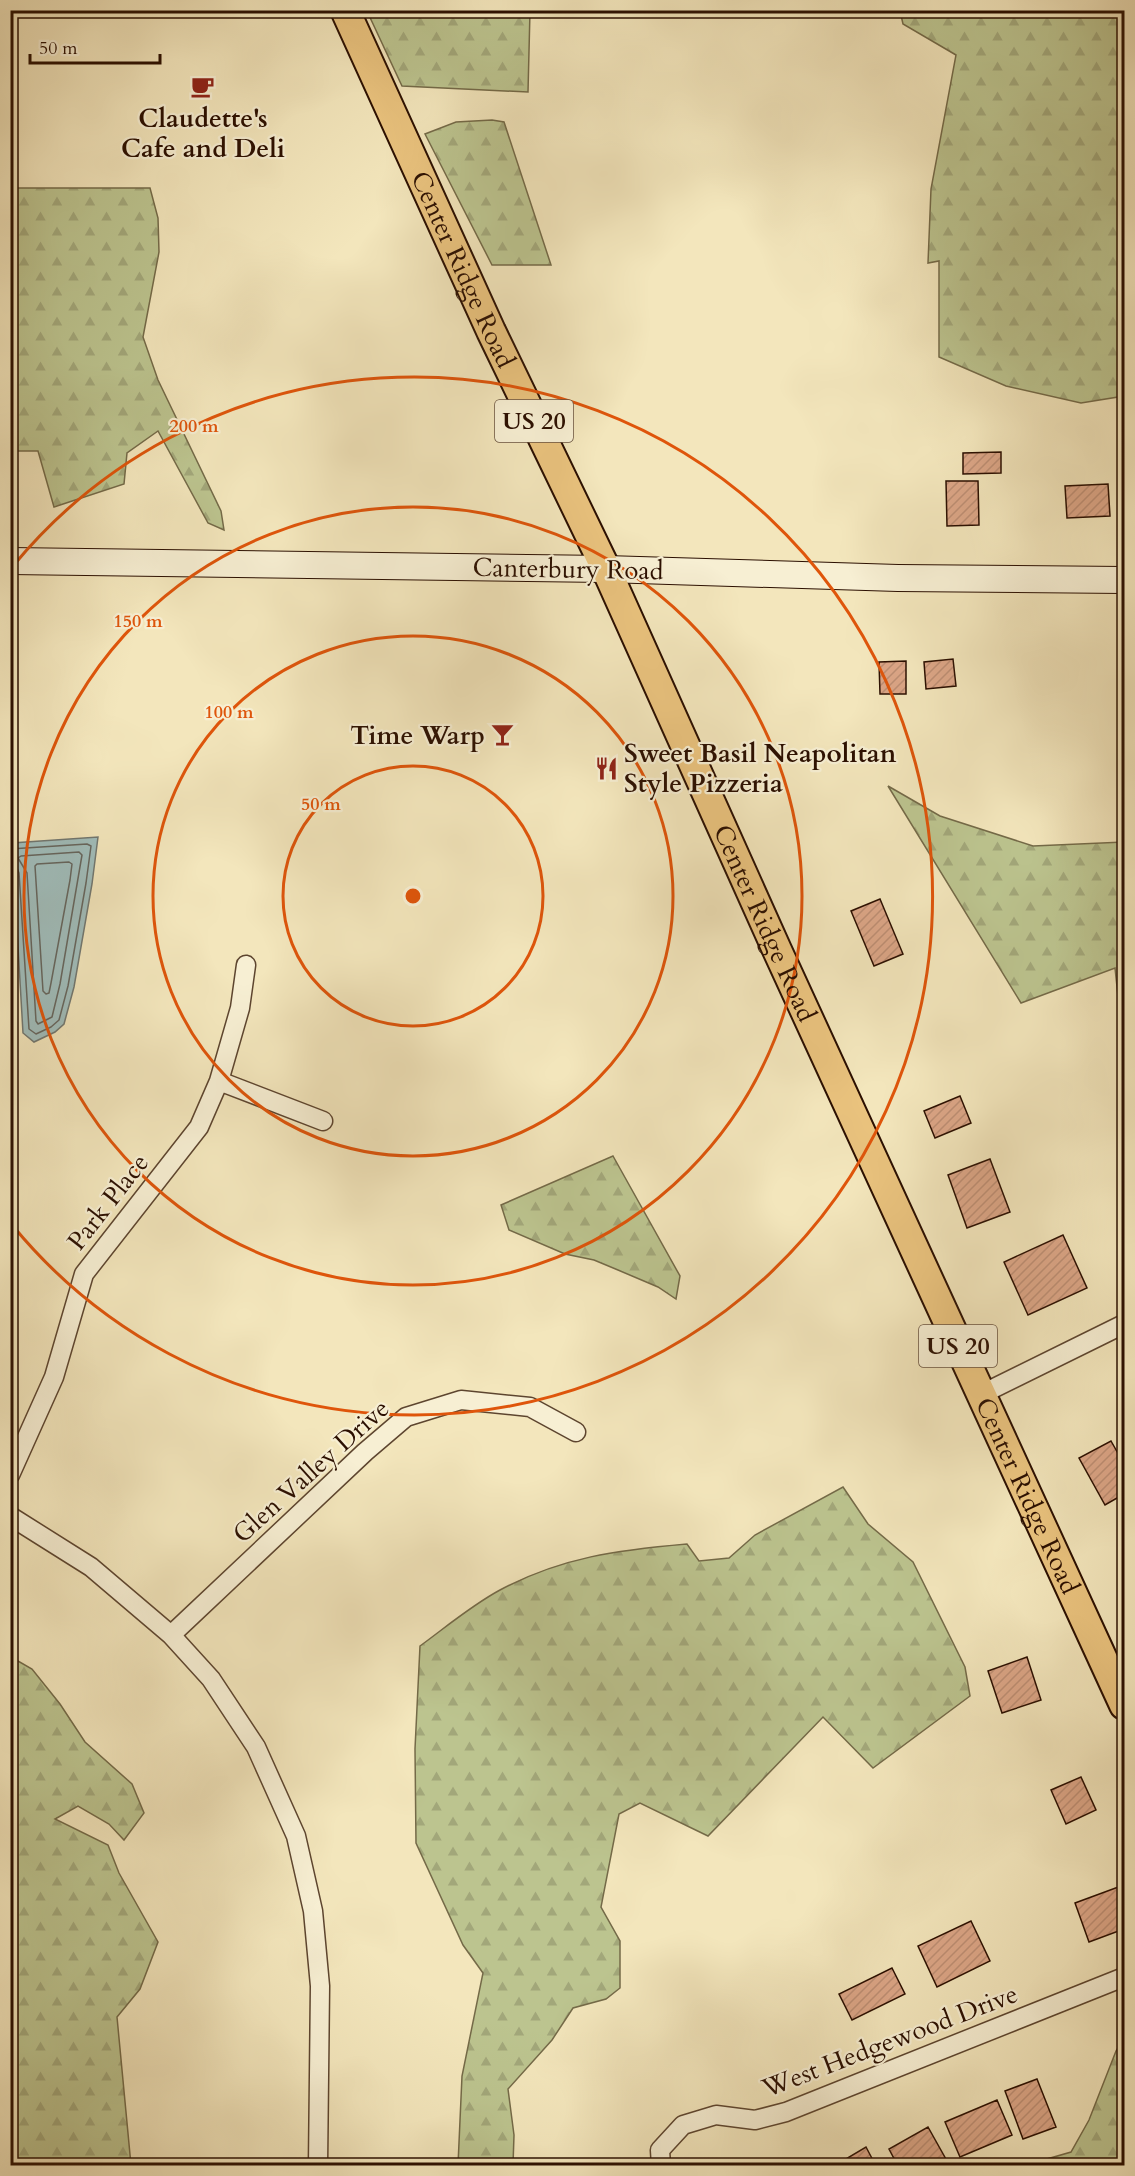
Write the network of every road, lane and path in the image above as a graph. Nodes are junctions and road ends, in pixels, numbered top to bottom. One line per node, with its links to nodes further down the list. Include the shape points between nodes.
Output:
1 (345, 10): 3 (main road, Center Ridge Road / US 20, via 491,331)
2 (10, 561): 3 (street, Canterbury Road)
3 (606, 569): 4 (street, Canterbury Road); 9 (main road, Center Ridge Road / US 20)
4 (1125, 580)
5 (246, 965): 6 (street, Park Place, via 240,1008)
6 (219, 1081): 7 (street); 11 (street, Park Place, via 199,1127 84,1274 54,1377)
7 (323, 1121)
8 (1125, 1324): 9 (street)
9 (980, 1395): 14 (main road, Center Ridge Road / US 20)
10 (576, 1432): 13 (street, Glen Valley Drive, via 530,1407 461,1400 406,1417)
11 (10, 1475)
12 (10, 1516): 13 (street, via 91,1567)
13 (171, 1635): 16 (street, via 211,1679 256,1747 296,1836 313,1911 320,1986)
14 (1125, 1705)
15 (1125, 1977): 17 (street, West Hedgewood Drive, via 786,2112 755,2120 716,2115 683,2125 660,2150)
16 (318, 2166)
17 (661, 2166)

